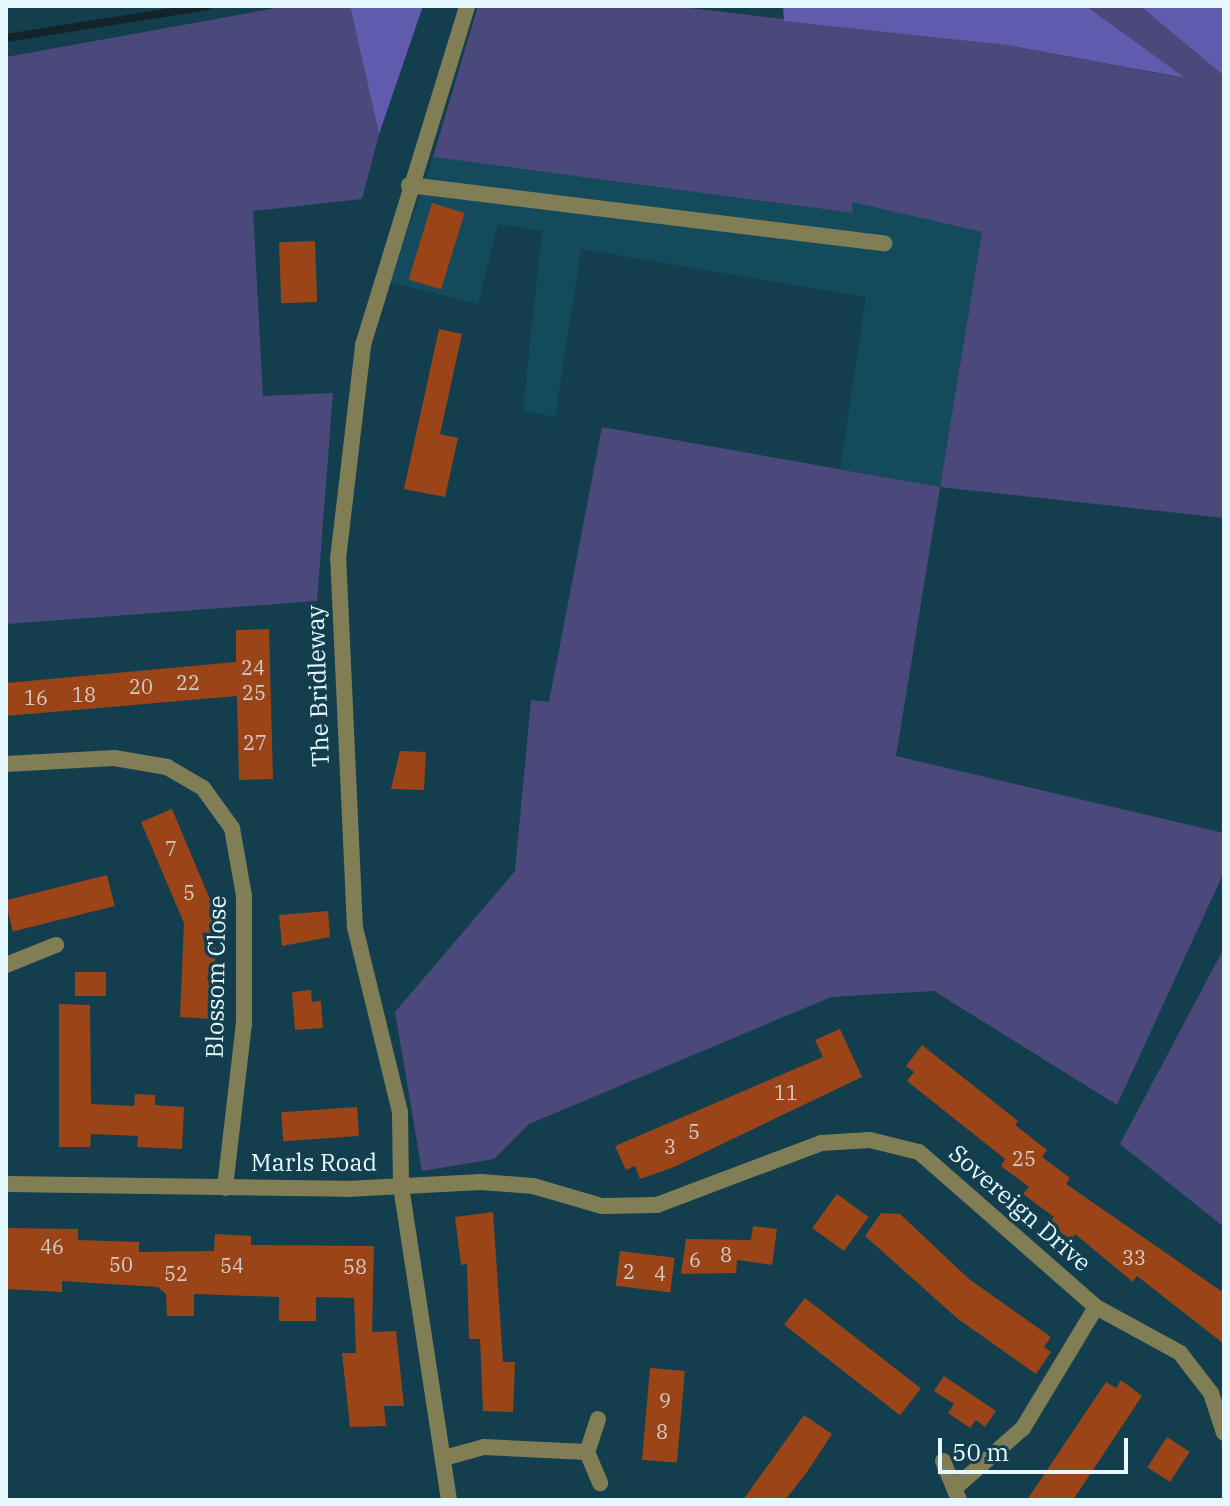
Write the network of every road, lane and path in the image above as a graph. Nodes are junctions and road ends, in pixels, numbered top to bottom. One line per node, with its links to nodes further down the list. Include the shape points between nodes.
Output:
1 (467, 6): 2 (street, The Bridleway)
2 (409, 185): 3 (street); 8 (street, The Bridleway, via 351,405 338,559 355,928 400,1112)
3 (884, 243)
4 (6, 764): 9 (street, Blossom Close, via 114,758 167,767 203,788 232,828 244,896 244,1023)
5 (56, 945): 6 (street)
6 (6, 965)
7 (6, 1184): 9 (street, Marls Road)
8 (401, 1186): 9 (street, Marls Road); 10 (street, Sovereign Drive, via 507,1184 602,1206 657,1205 821,1143 870,1140 919,1152); 14 (street, Marls Road)
9 (225, 1188)
10 (1096, 1307): 12 (street, Sovereign Drive, via 1180,1353 1211,1393); 17 (street, via 1023,1428)
11 (598, 1419): 13 (street)
12 (1224, 1433)
13 (587, 1452): 14 (street, via 484,1447); 16 (street)
14 (444, 1458): 18 (street, Marls Road)
15 (943, 1461): 17 (street)
16 (600, 1483)
17 (958, 1493)
18 (449, 1500)

